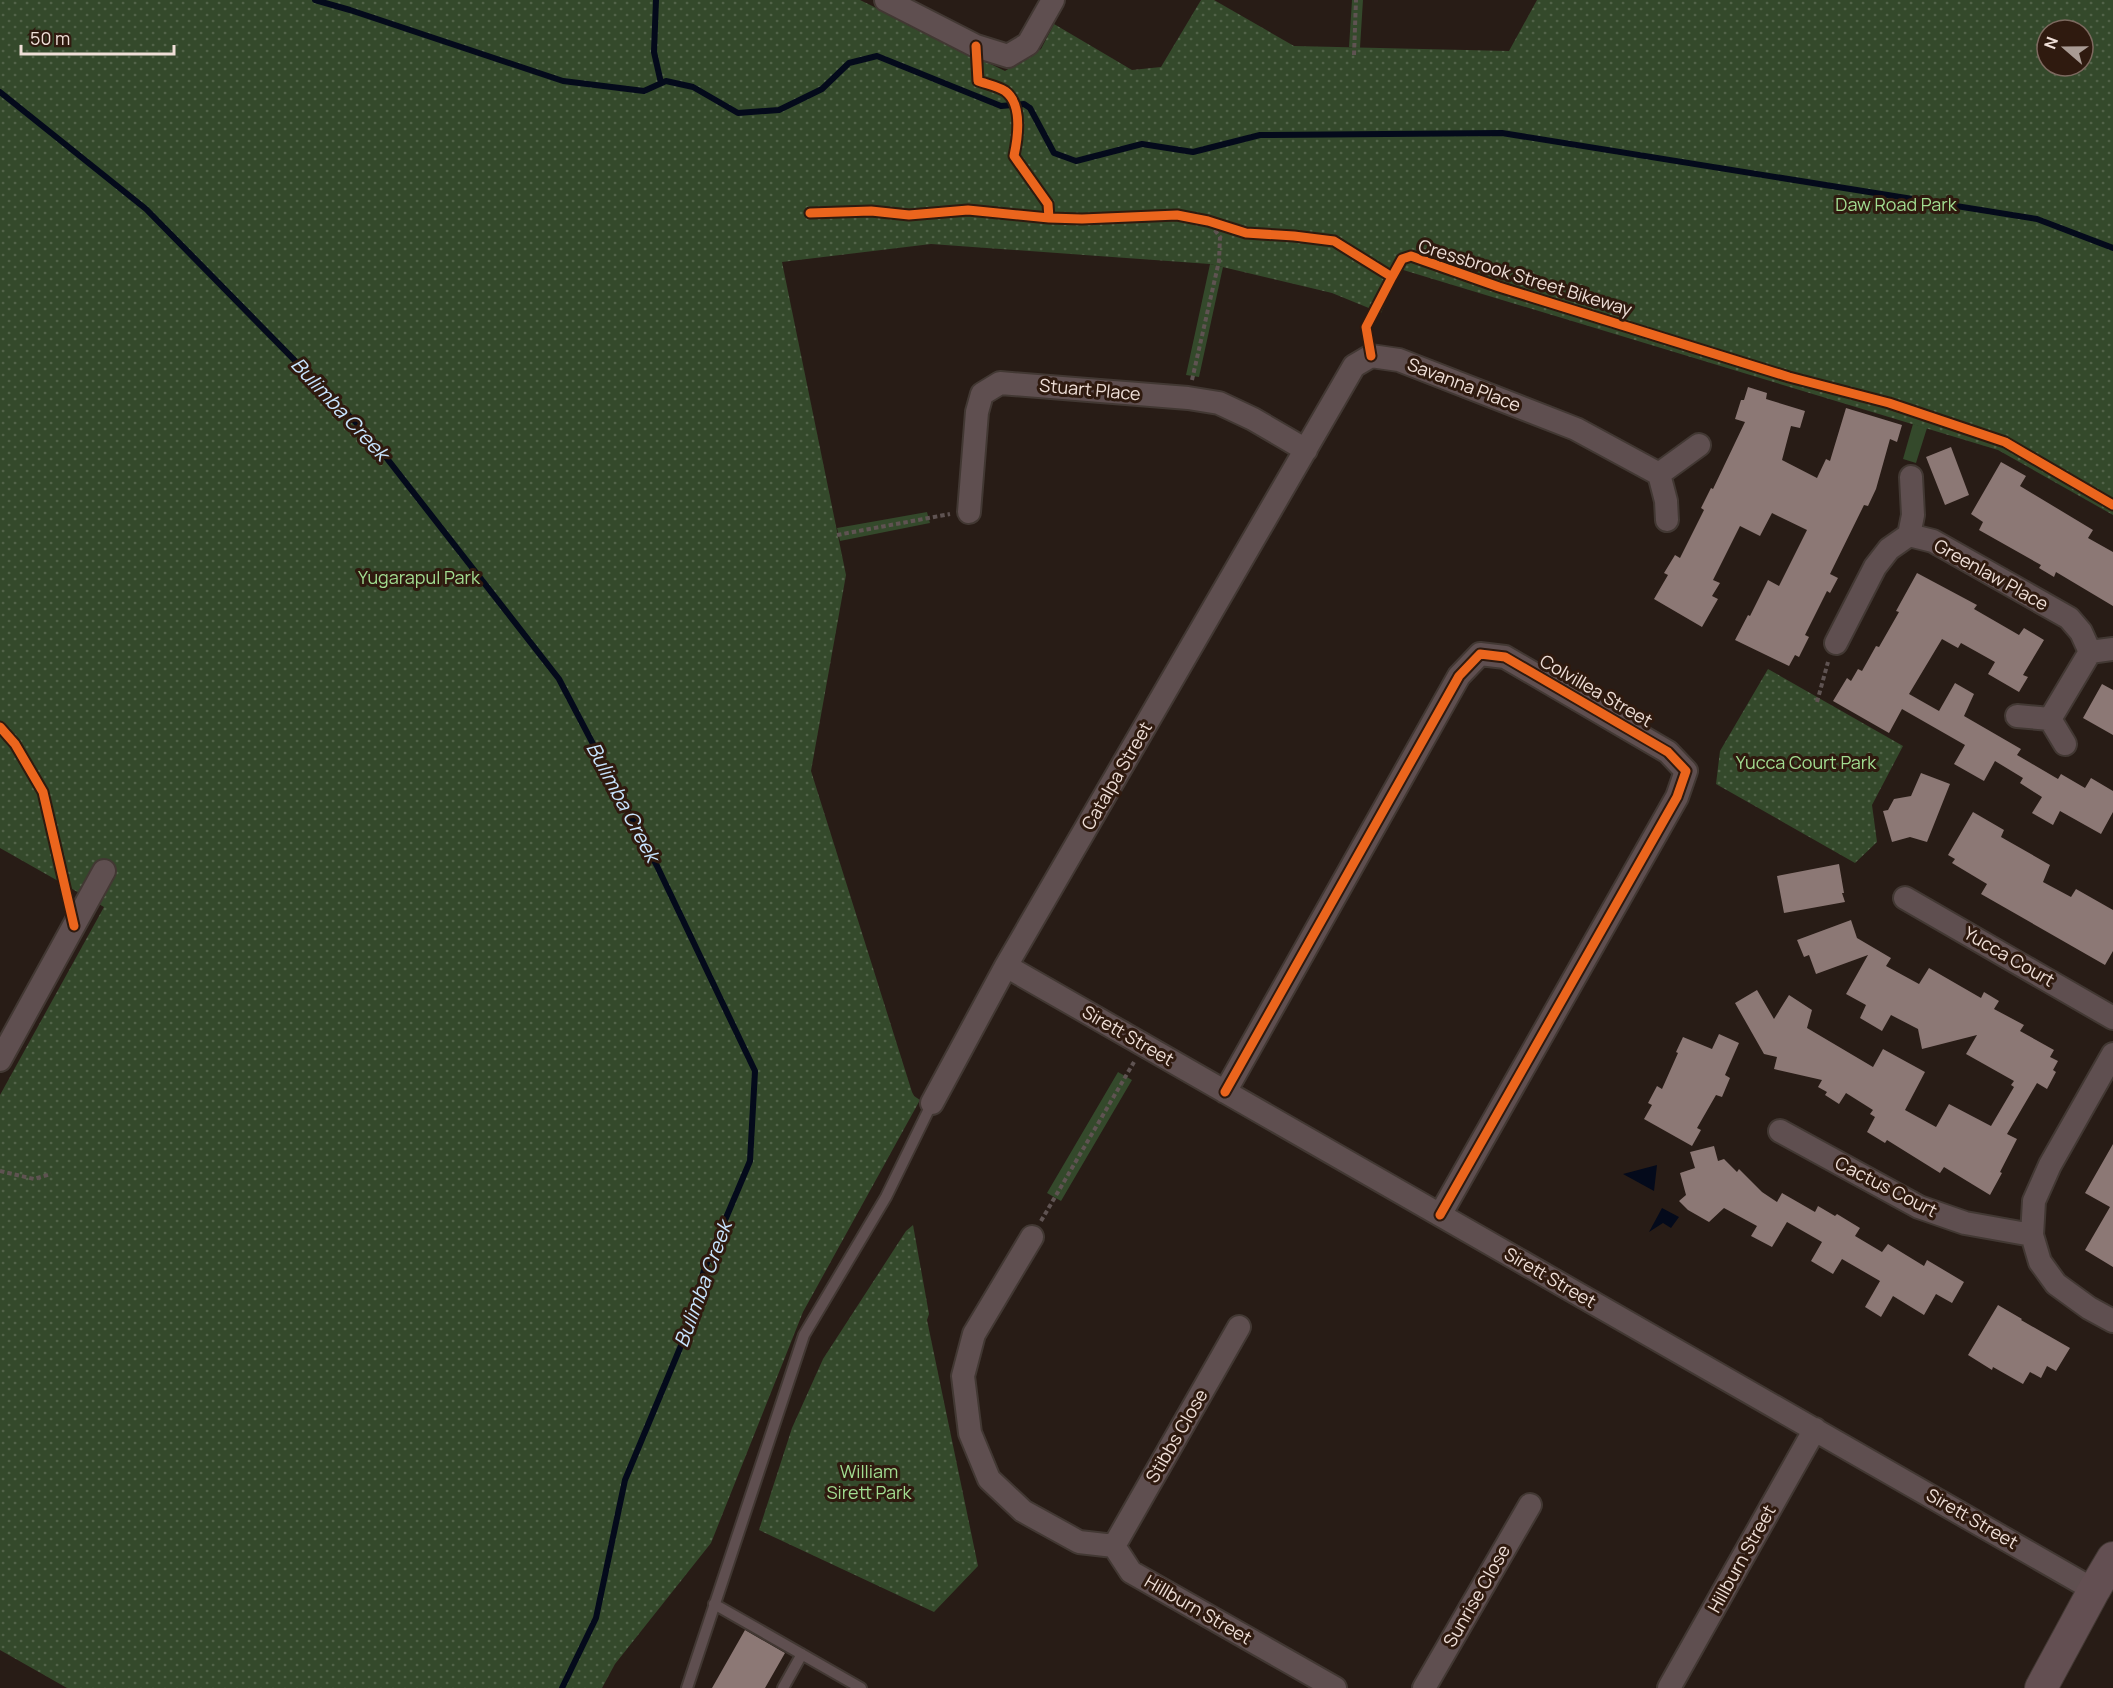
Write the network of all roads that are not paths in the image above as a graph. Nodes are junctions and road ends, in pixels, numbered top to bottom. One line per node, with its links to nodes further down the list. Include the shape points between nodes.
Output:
1 (886, 0): 2 (street, via 976,46 1008,56 1028,44)
2 (1053, 0)
3 (1699, 445): 5 (street)
4 (1306, 450): 5 (street, Savanna Place, via 1354,366 1371,356 1399,360 1542,415); 7 (street, Stuart Place, via 1219,403 1000,383 982,393 977,412); 18 (street, Catalpa Street)
5 (1659, 474): 8 (street)
6 (1911, 477): 9 (street, via 1913,515)
7 (969, 512)
8 (1667, 520)
9 (1909, 535): 10 (street, via 1889,549 1875,567); 12 (street, Greenlaw Place, via 1933,541 2069,618)
10 (1836, 643)
11 (2113, 649): 12 (street)
12 (2090, 652): 14 (street)
13 (2017, 716): 14 (street)
14 (2050, 719): 15 (street)
15 (2065, 744)
16 (104, 871): 21 (street)
17 (1905, 898): 19 (street, Yucca Court)
18 (1006, 966): 22 (street, Sirett Street); 23 (street, Catalpa Street)
19 (2113, 1018)
20 (2113, 1054): 26 (street, via 2050,1165 2034,1201)
21 (0, 1060)
22 (1225, 1092): 25 (street, Sirett Street); 25 (street, Colvillea Street, via 1459,676 1480,654 1505,657 1668,752 1686,771 1677,797)
23 (932, 1103): 35 (lane, via 886,1197 804,1335)
24 (1780, 1131): 26 (street, Cactus Court, via 1919,1207 1965,1223)
25 (1440, 1215): 30 (street, Sirett Street)
26 (2032, 1235): 28 (street, via 2040,1262 2056,1284)
27 (1032, 1237): 32 (street, via 974,1334 963,1376 970,1433 989,1479 1023,1511 1079,1542)
28 (2113, 1321)
29 (1239, 1327): 32 (street, Stibbs Close)
30 (1815, 1429): 34 (street, Sirett Street); 42 (street, Hillburn Street)
31 (1530, 1505): 41 (street, Sunrise Close)
32 (1114, 1546): 40 (street, Hillburn Street, via 1131,1572)
33 (2113, 1558): 34 (street)
34 (2094, 1590): 43 (street)
35 (714, 1604): 36 (lane); 37 (lane)
36 (802, 1654): 38 (lane); 39 (lane)
37 (687, 1688)
38 (783, 1688)
39 (861, 1688)
40 (1335, 1688)
41 (1424, 1688)
42 (1669, 1688)
43 (2041, 1688)

